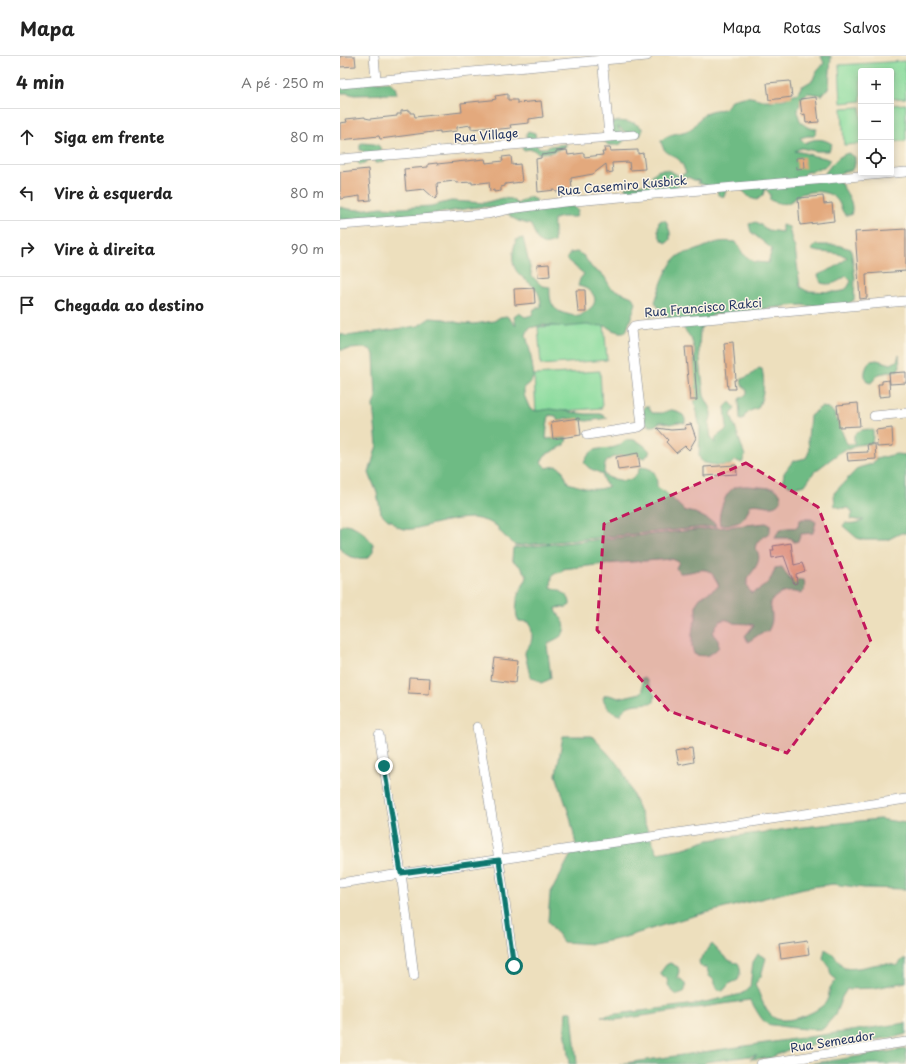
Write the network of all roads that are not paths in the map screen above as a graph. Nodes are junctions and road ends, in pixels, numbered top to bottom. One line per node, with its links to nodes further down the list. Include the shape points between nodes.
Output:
1 (374, 56): 4 (street)
2 (647, 56): 3 (street)
3 (602, 58): 4 (street); 7 (street)
4 (376, 80): 5 (street)
5 (340, 84)
6 (634, 135): 7 (street, Rua Village)
7 (609, 136): 8 (street, Rua Village)
8 (340, 159)
9 (906, 172): 10 (street, Rua Casemiro Kusbick, via 564,202 487,214)
10 (340, 225)
11 (906, 301): 14 (street, Rua Francisco Rakci, via 634,326 632,330 642,425)
12 (906, 413): 13 (street)
13 (874, 416)
14 (587, 435)
15 (477, 727): 18 (street)
16 (379, 735): 19 (street)
17 (906, 799): 18 (street)
18 (499, 860): 19 (street); 21 (street)
19 (401, 873): 20 (street); 22 (street)
20 (340, 883)
21 (514, 966)
22 (414, 976)
23 (906, 1042): 24 (street, Rua Semeador)
24 (761, 1064)

